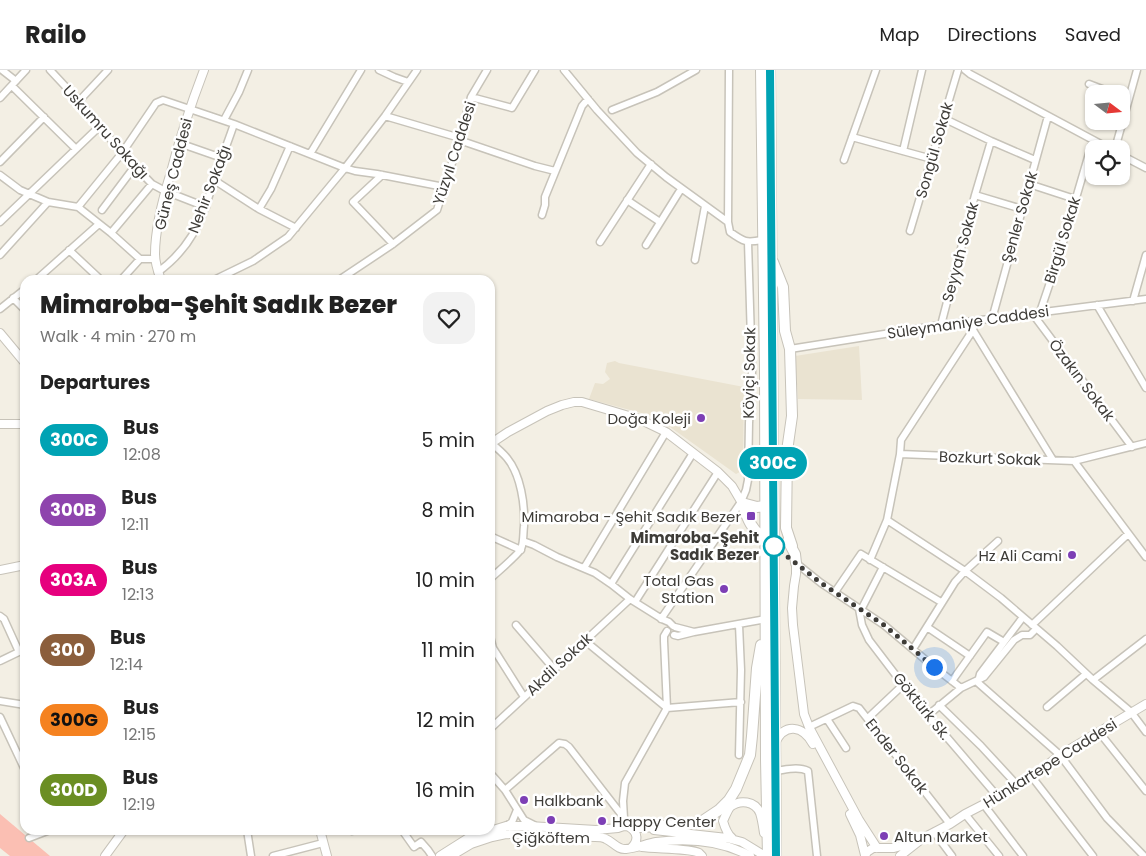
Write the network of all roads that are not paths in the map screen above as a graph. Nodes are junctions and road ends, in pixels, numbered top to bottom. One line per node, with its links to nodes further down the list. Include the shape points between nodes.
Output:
1 (2, 70): 23 (street)
2 (26, 70): 23 (street)
3 (50, 70): 28 (street, Uskumru Sokağı)
4 (108, 70): 28 (street)
5 (204, 70): 29 (main road, Güneş Caddesi)
6 (248, 70): 35 (street)
7 (361, 70): 47 (street)
8 (379, 70): 22 (street)
9 (416, 70): 22 (street)
10 (487, 70): 25 (street, Yüzyıl Caddesi)
11 (535, 70): 25 (street, via 512,108)
12 (564, 70): 27 (street)
13 (696, 70): 30 (street, via 657,92)
14 (729, 70): 82 (street)
15 (761, 70): 87 (highway)
16 (770, 70): 93 (highway)
17 (876, 70): 38 (street)
18 (922, 70): 45 (street)
19 (958, 70): 34 (street, Songül Sokak)
20 (965, 70): 32 (street)
21 (1136, 70): 24 (street)
22 (408, 82): 31 (street)
23 (14, 83): 26 (street); 33 (street)
24 (1130, 95)
25 (471, 97): 39 (street, Yüzyıl Caddesi)
26 (0, 98)
27 (588, 99): 54 (street); 59 (street, via 582,106)
28 (79, 102): 37 (street, Uskumru Sokağı)
29 (189, 110): 35 (street); 42 (main road, Güneş Caddesi); 46 (street, via 166,101 156,103)
30 (612, 110)
31 (385, 116): 39 (street); 57 (street)
32 (1048, 116): 40 (street); 51 (street, Şenler Sokak)
33 (44, 117): 44 (street); 53 (street)
34 (943, 118): 41 (street); 49 (street, Songül Sokak)
35 (224, 120): 36 (street)
36 (234, 124): 43 (street); 48 (street, Nehir Sokağı)
37 (100, 126): 44 (street); 46 (street, Uskumru Sokağı)
38 (852, 137): 45 (street); 50 (street)
39 (460, 139): 59 (street); 65 (street, Yüzyıl Caddesi)
40 (1093, 140)
41 (991, 141): 51 (street); 69 (street)
42 (179, 143): 48 (street); 67 (main road, Güneş Caddesi)
43 (290, 146): 47 (street); 76 (street)
44 (76, 150): 68 (street)
45 (902, 151): 49 (street)
46 (122, 153): 55 (street, Uskumru Sokağı); 74 (street)
47 (310, 154): 57 (street)
48 (222, 158): 62 (street, Nehir Sokağı)
49 (932, 159): 85 (street, Songül Sokak)
50 (844, 160)
51 (1035, 160): 64 (street, Şenler Sokak)
52 (1130, 160): 58 (street)
53 (0, 162)
54 (651, 164): 66 (street); 71 (street)
55 (135, 166): 63 (street, Uskumru Sokağı); 78 (street)
56 (1085, 166): 70 (street, Birgül Sokak)
57 (344, 168): 61 (street); 84 (street)
58 (1146, 168)
59 (555, 171): 79 (street)
60 (0, 175): 68 (street)
61 (382, 175): 65 (street); 90 (street, via 353,202)
62 (214, 180): 75 (street, Nehir Sokağı); 76 (street)
63 (152, 184): 67 (street, Uskumru Sokağı); 86 (street)
64 (1029, 184): 70 (street); 77 (street, Şenler Sokak)
65 (444, 187): 90 (street, Yüzyıl Caddesi, via 437,210)
66 (681, 188): 73 (street); 81 (street)
67 (165, 191): 75 (street, Uskumru Sokağı); 97 (main road, Güneş Caddesi)
68 (29, 194): 72 (street); 80 (street)
69 (974, 195): 77 (street, Seyyah Sokak); 117 (street, Seyyah Sokak)
70 (1075, 199): 113 (street, Birgül Sokak)
71 (627, 200): 81 (street); 88 (street)
72 (48, 202): 74 (street); 94 (street)
73 (705, 206): 82 (street); 98 (street)
74 (78, 207): 83 (street)
75 (206, 207): 103 (street, Nehir Sokağı, via 198,228)
76 (259, 209): 84 (street)
77 (1022, 209): 115 (street, Şenler Sokak)
78 (102, 210)
79 (542, 215)
80 (0, 222)
81 (660, 222): 91 (street)
82 (728, 222): 89 (street, via 730,232)
83 (99, 224): 86 (street); 92 (street)
84 (296, 228): 104 (street, via 283,241)
85 (910, 231)
86 (111, 233): 96 (street)
87 (762, 240): 89 (street); 122 (highway)
88 (600, 242)
89 (748, 242): 123 (street, Köyiçi Sokak)
90 (393, 244): 105 (street, Yüzyıl Caddesi)
91 (646, 245)
92 (69, 250): 99 (street); 100 (street)
93 (771, 254): 120 (highway, via 783,287 785,331); 140 (highway)
94 (0, 255)
95 (1146, 255): 109 (street)
96 (140, 259): 97 (street); 101 (street)
97 (155, 259): 102 (main road, Güneş Caddesi)
98 (695, 260)
99 (42, 275)
100 (96, 275)
101 (126, 275)
102 (159, 275)
103 (160, 275)
104 (224, 275)
105 (346, 275)
106 (20, 293): 107 (street)
107 (13, 298): 110 (street); 112 (street)
108 (1146, 299): 109 (street, Süleymaniye Caddesi)
109 (1133, 301): 111 (street, Süleymaniye Caddesi)
110 (20, 305)
111 (1097, 305): 113 (street, Süleymaniye Caddesi); 124 (street)
112 (0, 309)
113 (1040, 312): 114 (street, Süleymaniye Caddesi)
114 (1032, 314): 115 (street, Süleymaniye Caddesi); 130 (street, Özakın Sokak)
115 (992, 319): 116 (street, Süleymaniye Caddesi)
116 (975, 321): 117 (street, Süleymaniye Caddesi); 118 (street)
117 (941, 325): 120 (street, Süleymaniye Caddesi)
118 (973, 330): 133 (street, via 901,440); 134 (street)
119 (0, 333): 121 (main road)
120 (790, 349): 146 (highway, via 792,416 787,451 786,528)
121 (20, 358)
122 (765, 371): 123 (street); 138 (highway)
123 (752, 372): 137 (street, Köyiçi Sokak, via 748,480)
124 (1146, 388)
125 (0, 424): 126 (main road)
126 (20, 424)
127 (666, 432): 128 (main road, via 639,419 574,402 547,411); 132 (main road); 154 (street)
128 (495, 441)
129 (1146, 443): 130 (street, Bozkurt Sokak)
130 (1132, 447): 135 (street, Bozkurt Sokak)
131 (495, 448): 143 (street, via 508,459 518,481 523,506)
132 (693, 452): 136 (main road); 158 (street)
133 (900, 454): 134 (street, Bozkurt Sokak); 139 (street)
134 (1054, 460): 135 (street, Bozkurt Sokak)
135 (1074, 461): 141 (street)
136 (718, 472): 137 (main road); 160 (street, Akdil Sokak)
137 (742, 502): 138 (highway); 144 (highway, via 748,521); 165 (street, Köyiçi Sokak)
138 (765, 506): 144 (highway)
139 (887, 520): 150 (street); 156 (street)
140 (774, 524): 146 (highway); 149 (highway)
141 (1128, 534): 148 (street); 171 (street)
142 (495, 538): 147 (street)
143 (523, 541): 147 (street); 154 (street)
144 (766, 541): 166 (highway)
145 (998, 541): 156 (street)
146 (792, 546): 151 (highway)
147 (520, 550): 157 (street)
148 (1146, 557)
149 (774, 560): 151 (highway, via 788,554); 208 (highway)
150 (870, 560): 153 (street); 159 (street, via 861,554)
151 (796, 563): 159 (street); 205 (main road, via 793,625 803,708)
152 (20, 566): 155 (main road)
153 (883, 567): 161 (street); 162 (street)
154 (584, 568): 158 (street)
155 (0, 570)
156 (965, 571): 161 (street); 164 (street)
157 (495, 574)
158 (611, 584): 160 (street)
159 (835, 592): 162 (street)
160 (632, 601): 165 (street); 175 (street, Akdil Sokak)
161 (941, 602): 170 (street)
162 (860, 609): 178 (street); 188 (street, Göktürk Sk., via 862,625 869,640)
163 (0, 616): 177 (street)
164 (1023, 617): 169 (street); 171 (street)
165 (661, 619): 172 (street)
166 (766, 619): 167 (street); 229 (highway, via 757,668 750,755 736,789 719,810 701,822); 245 (highway)
167 (739, 624): 172 (street, via 678,636); 193 (street)
168 (516, 625): 183 (street)
169 (1017, 625): 173 (street); 176 (street)
170 (927, 627): 178 (street); 181 (street)
171 (1034, 627): 173 (street); 184 (street)
172 (671, 631): 198 (street, via 664,649)
173 (1030, 635): 185 (street, via 1014,640)
174 (1146, 639): 186 (street)
175 (584, 640): 183 (street, Akdil Sokak); 198 (street)
176 (1004, 642): 181 (street, via 988,632); 185 (street)
177 (20, 647)
178 (913, 649): 187 (street)
179 (495, 651): 190 (street)
180 (20, 652): 182 (street)
181 (970, 656): 187 (street)
182 (0, 661)
183 (554, 669): 190 (street, Akdil Sokak)
184 (1086, 674): 186 (street); 197 (street)
185 (978, 680): 189 (street); 211 (street)
186 (1093, 680): 199 (street)
187 (952, 681): 189 (street)
188 (904, 684): 200 (street, Göktürk Sk.); 202 (street)
189 (961, 688): 196 (street)
190 (524, 696): 204 (street, Akdil Sokak)
191 (1146, 699): 199 (main road)
192 (0, 701): 195 (street)
193 (741, 702): 198 (street); 210 (street)
194 (1146, 704): 199 (main road, Hünkartepe Caddesi)
195 (20, 705)
196 (939, 705): 200 (street); 217 (street)
197 (1047, 707)
198 (667, 708): 224 (street, via 625,783)
199 (1130, 712): 206 (main road, Hünkartepe Caddesi); 207 (street)
200 (928, 716): 220 (street, Göktürk Sk.)
201 (0, 717): 212 (street)
202 (868, 718): 203 (street, Ender Sokak, via 853,706); 225 (street, Ender Sokak)
203 (827, 719): 205 (street, Ender Sokak); 209 (street)
204 (495, 724)
205 (809, 727): 242 (main road, via 859,820)
206 (1099, 732): 211 (main road, Hünkartepe Caddesi); 216 (street)
207 (1146, 732)
208 (774, 744): 213 (highway); 246 (main road, via 784,731 791,728 803,731 809,737 854,822)
209 (846, 748)
210 (739, 755)
211 (1060, 755): 214 (main road, Hünkartepe Caddesi); 262 (street, via 1107,818)
212 (20, 759)
213 (774, 771): 245 (highway); 255 (street, via 798,768 808,771)
214 (1032, 777): 217 (main road, Hünkartepe Caddesi); 261 (street)
215 (495, 779): 218 (street)
216 (1143, 783): 219 (street)
217 (1017, 786): 220 (main road, Hünkartepe Caddesi)
218 (505, 790): 222 (street); 224 (street, via 559,743 565,744)
219 (1146, 791)
220 (998, 797): 221 (main road, Hünkartepe Caddesi)
221 (984, 805): 223 (main road, Hünkartepe Caddesi); 260 (street)
222 (517, 810): 226 (street, via 512,822); 227 (street, via 524,820)
223 (965, 814): 225 (main road, Hünkartepe Caddesi); 259 (street)
224 (625, 822): 228 (main road); 229 (main road); 243 (main road, via 634,830 636,838)
225 (950, 824): 231 (main road, Hünkartepe Caddesi)
226 (506, 826): 227 (main road); 230 (main road)
227 (538, 827): 228 (main road)
228 (618, 828): 241 (main road, via 613,838)
229 (639, 828): 239 (main road)
230 (495, 829)
231 (930, 834): 242 (main road, via 894,848); 257 (main road); 258 (street)
232 (36, 835): 238 (street)
233 (120, 835): 247 (main road)
234 (248, 835): 248 (street)
235 (321, 835): 240 (main road)
236 (406, 835): 251 (street, via 414,847 421,842)
237 (477, 835): 252 (main road)
238 (28, 838)
239 (734, 840): 244 (main road); 245 (main road, via 723,821 727,812 740,802 752,804 760,813)
240 (323, 843): 249 (street); 250 (main road)
241 (616, 845): 243 (main road); 253 (main road, via 605,838 595,837 506,834 471,844)
242 (878, 848): 246 (main road); 256 (main road)
243 (629, 850): 244 (main road, via 672,840 727,846); 254 (main road, via 692,851)
244 (750, 853): 245 (main road)
245 (769, 854)
246 (865, 855)
247 (105, 856)
248 (251, 856)
249 (273, 856)
250 (327, 856)
251 (432, 856)
252 (440, 856)
253 (451, 856)
254 (702, 856)
255 (817, 856)
256 (887, 856)
257 (900, 856)
258 (952, 856)
259 (999, 856)
260 (1023, 856)
261 (1093, 856)
262 (1144, 856)

